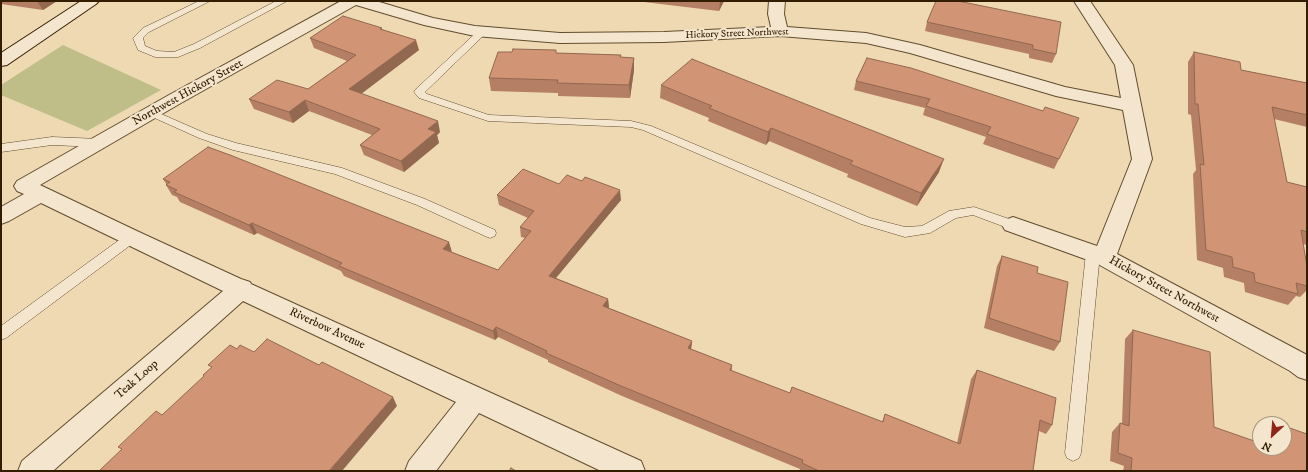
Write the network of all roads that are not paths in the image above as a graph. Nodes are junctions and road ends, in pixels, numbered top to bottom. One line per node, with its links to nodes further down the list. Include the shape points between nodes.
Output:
1 (91, 1): 10 (street)
2 (206, 1): 3 (lane, via 146,30 138,38 141,48 155,54 175,55)
3 (284, 1)
4 (352, 1): 12 (street, Northwest Hickory Street)
5 (360, 1): 9 (street, Hickory Street Northwest, via 430,22)
6 (777, 1): 8 (street, via 776,14)
7 (1082, 1): 11 (street, via 1124,65)
8 (780, 31): 9 (street, Hickory Street Northwest, via 560,38); 11 (street, Hickory Street Northwest, via 866,38 914,49 1062,92)
9 (482, 32): 17 (lane, via 419,92 423,96 488,118 631,124 647,128 866,221 905,232 925,230 953,214 974,211)
10 (1, 61)
11 (1132, 106): 20 (street, via 1142,160)
12 (152, 113): 13 (street, Northwest Hickory Street); 18 (lane, via 203,136 233,146 338,171 421,202)
13 (99, 143): 14 (lane, via 52,141); 15 (street, Northwest Hickory Street)
14 (1, 148)
15 (33, 190): 16 (street, Northwest Hickory Street); 19 (street, Riverbow Avenue)
16 (1, 216)
17 (1013, 225): 20 (street, Hickory Street Northwest)
18 (490, 233)
19 (131, 238): 21 (street, Riverbow Avenue); 22 (lane)
20 (1098, 255): 23 (street, Hickory Street Northwest); 25 (lane)
21 (242, 288): 24 (street, Riverbow Avenue); 26 (street, Teak Loop)
22 (1, 334)
23 (1307, 369)
24 (475, 398): 27 (street); 28 (street, Riverbow Avenue)
25 (1073, 453)
26 (32, 471)
27 (419, 471)
28 (631, 471)

